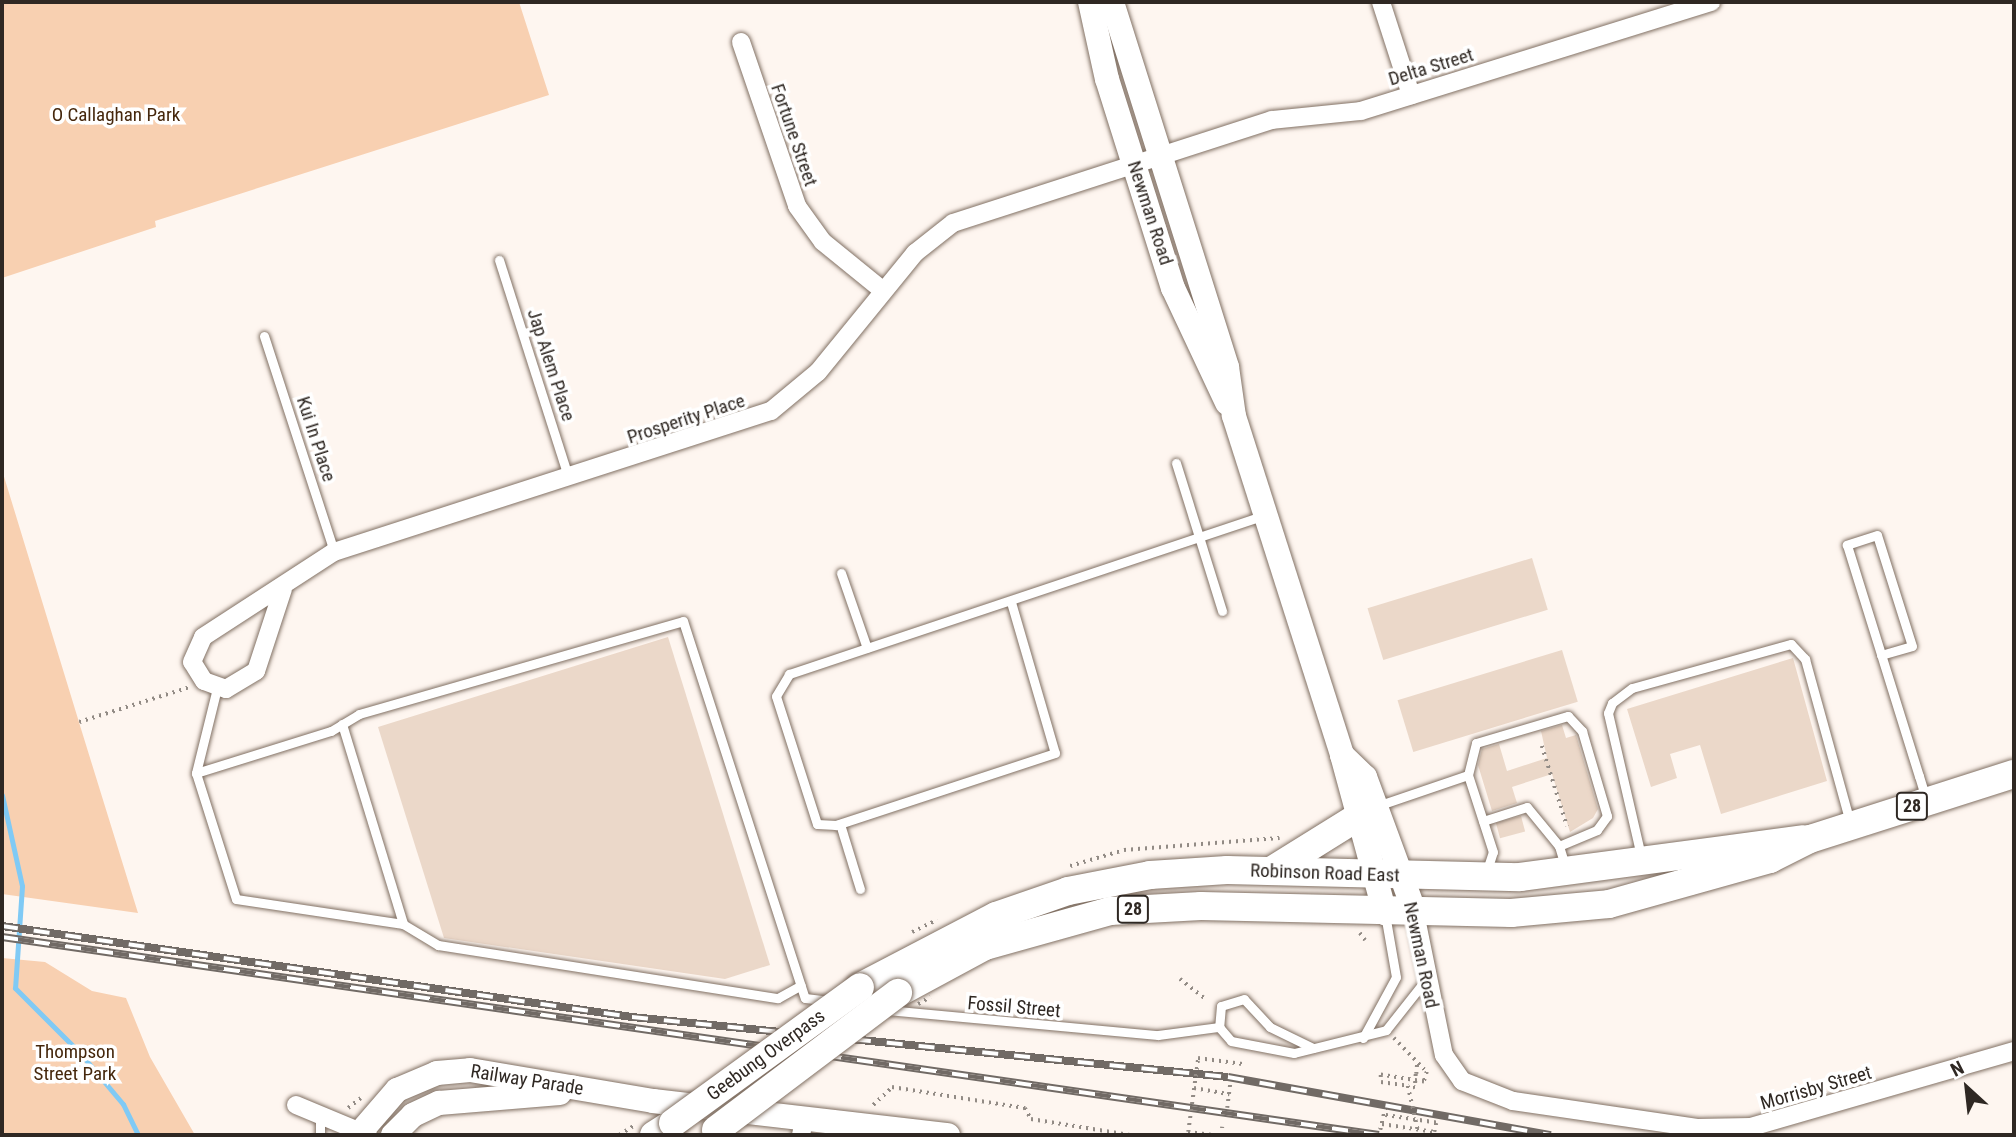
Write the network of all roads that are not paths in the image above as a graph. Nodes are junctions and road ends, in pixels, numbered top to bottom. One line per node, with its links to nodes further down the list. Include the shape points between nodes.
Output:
1 (1090, 2): 8 (main road, Newman Road)
2 (1112, 2): 7 (main road, Newman Road)
3 (1381, 2): 6 (street)
4 (1711, 2): 6 (street, Delta Street)
5 (741, 42): 10 (street, Fortune Street, via 797,206 823,242)
6 (1411, 95): 7 (street, Delta Street, via 1348,114 1284,117)
7 (1161, 155): 8 (street, Prosperity Place); 12 (main road, Newman Road, via 1227,368)
8 (1134, 163): 10 (street, Prosperity Place, via 953,223); 12 (main road, Newman Road, via 1183,313)
9 (499, 260): 14 (lane, Jap Alem Place)
10 (882, 290): 14 (street, Prosperity Place, via 818,372 771,411)
11 (264, 336): 17 (lane, Kui In Place)
12 (1234, 416): 15 (main road, Newman Road)
13 (1175, 463): 16 (lane)
14 (569, 480): 17 (street, Prosperity Place)
15 (1265, 514): 16 (lane); 30 (main road, Newman Road, via 1342,755)
16 (1198, 537): 20 (lane); 21 (lane)
17 (334, 552): 19 (street, Prosperity Place)
18 (841, 573): 22 (lane)
19 (283, 589): 24 (street, via 256,671 236,687); 24 (street, Prosperity Place, via 196,644 192,662)
20 (1012, 602): 22 (lane); 32 (lane, via 1055,753)
21 (1222, 611)
22 (867, 648): 32 (lane, via 789,674 776,689 815,821)
23 (1881, 655): 23 (lane, via 1847,545 1877,535 1912,646); 29 (lane)
24 (209, 684): 26 (lane)
25 (342, 724): 26 (lane); 45 (lane); 47 (lane, via 469,680 683,621)
26 (195, 773): 45 (lane, via 236,899)
27 (2014, 774): 29 (main road, Robinson Road East / 28)
28 (1468, 775): 30 (lane); 31 (lane); 35 (lane, via 1476,743 1558,717 1577,721 1607,816 1597,830)
29 (1927, 802): 33 (main road, Robinson Road East / 28)
30 (1366, 812): 38 (main road); 40 (main road, Newman Road); 41 (main road, Newman Road)
31 (1483, 821): 35 (lane, via 1527,807); 37 (lane)
32 (840, 824): 42 (lane)
33 (1851, 826): 34 (main road, Robinson Road East / 28); 36 (lane, via 1805,659 1791,644 1632,688 1612,703 1608,713)
34 (1810, 839): 36 (main road, Robinson Road East / 28, via 1767,839); 44 (main road, Robinson Road East / 28, via 1770,859 1609,904 1540,913)
35 (1559, 846): 39 (lane)
36 (1643, 864): 39 (main road, Robinson Road East / 28)
37 (1489, 865): 39 (main road, Robinson Road East / 28); 41 (main road, Robinson Road East / 28)
38 (1271, 871): 40 (main road, Robinson Road East / 28); 48 (main road, Robinson Road East / 28, via 1150,875 1068,891 956,933)
39 (1568, 873)
40 (1373, 874): 41 (main road, Robinson Road East / 28); 43 (main road, Newman Road)
41 (1402, 875): 44 (main road, Newman Road)
42 (860, 890)
43 (1385, 912): 44 (main road, Robinson Road East / 28); 49 (main road, Robinson Road East / 28, via 1201,906 1082,916 985,946); 51 (lane, via 1396,977)
44 (1415, 913): 46 (street, Newman Road)
45 (404, 924): 47 (lane, via 438,945 778,998)
46 (1428, 976): 51 (lane, via 1397,1021); 54 (street, Newman Road, via 1440,1042)
47 (801, 985): 50 (lane, Fossil Street, via 805,998 1065,1029 1167,1035)
48 (860, 987): 59 (main road, Geebung Overpass / 28, bridge)
49 (898, 993): 60 (main road, Geebung Overpass / 28, bridge)
50 (1219, 1027): 52 (lane, via 1244,1046 1294,1053); 52 (lane, via 1221,1006 1244,999 1270,1027)
51 (1363, 1038): 52 (lane)
52 (1313, 1048)
53 (2014, 1051): 54 (street, Morrisby Street, via 1751,1127 1697,1128 1513,1101)
54 (1462, 1081)
55 (596, 1092): 58 (main road, Railway Parade); 62 (main road, Railway Parade, via 502,1073 444,1072 397,1090); 64 (main road, Railway Parade, via 460,1098 413,1115)
56 (296, 1105): 57 (street)
57 (320, 1117): 62 (street); 63 (lane)
58 (802, 1128): 61 (main road, Railway Parade)
59 (664, 1129)
60 (712, 1132)
61 (923, 1133): 65 (main road, Railway Parade)
62 (362, 1134)
63 (320, 1135)
64 (393, 1135)
65 (948, 1135)

